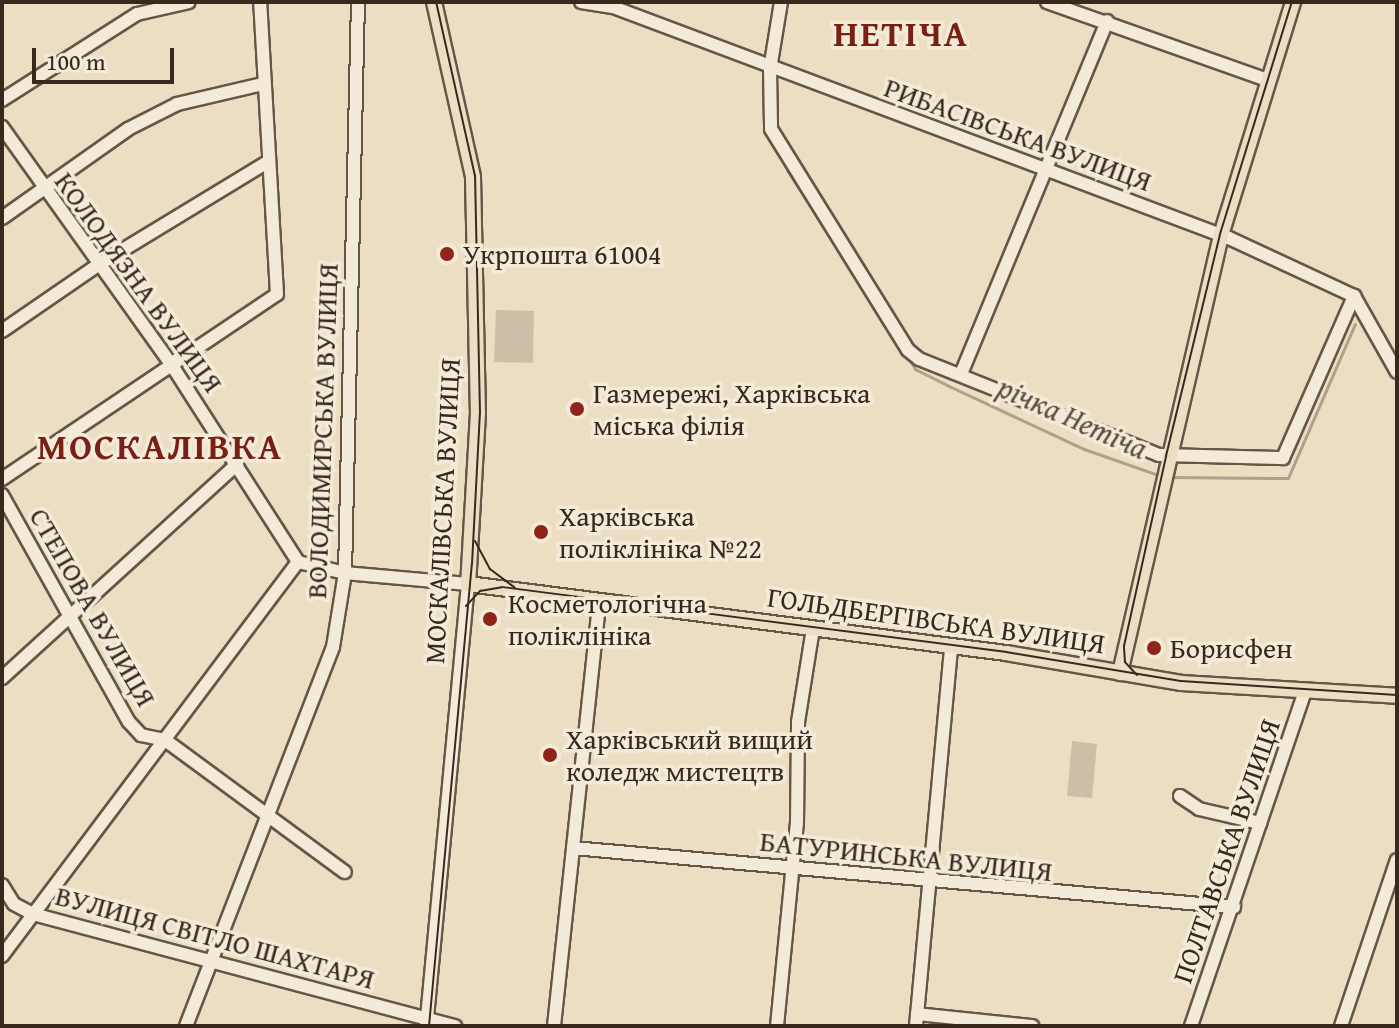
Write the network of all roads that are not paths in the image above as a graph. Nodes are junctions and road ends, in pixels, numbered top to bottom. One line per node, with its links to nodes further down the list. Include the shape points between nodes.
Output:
1 (189, 2): 14 (street, via 137,14)
2 (260, 2): 13 (street)
3 (358, 2): 32 (street, ВОЛОДИМИРСЬКА ВУЛИЦЯ)
4 (434, 2): 33 (main road, МОСКАЛІВСЬКА ВУЛИЦЯ, via 474,190 478,413)
5 (581, 2): 9 (street, РИБАСІВСЬКА ВУЛИЦЯ)
6 (781, 2): 11 (street)
7 (1047, 2): 10 (street)
8 (1293, 2): 12 (main road)
9 (613, 5): 11 (street, РИБАСІВСЬКА ВУЛИЦЯ)
10 (1107, 21): 12 (street); 17 (street)
11 (770, 69): 17 (street, РИБАСІВСЬКА ВУЛИЦЯ); 26 (street, via 771,129 855,267 908,350)
12 (1267, 80): 20 (main road)
13 (263, 84): 16 (street); 18 (street, via 177,104 128,129)
14 (2, 100)
15 (2, 127): 18 (street, КОЛОДЯЗНА ВУЛИЦЯ)
16 (269, 161): 21 (street); 24 (street, via 278,288 272,300)
17 (1043, 168): 20 (street, РИБАСІВСЬКА ВУЛИЦЯ); 26 (street)
18 (42, 189): 19 (street); 21 (street, КОЛОДЯЗНА ВУЛИЦЯ)
19 (2, 218)
20 (1217, 233): 22 (street, РИБАСІВСЬКА ВУЛИЦЯ); 27 (main road)
21 (98, 265): 23 (street); 24 (street, КОЛОДЯЗНА ВУЛИЦЯ)
22 (1354, 296): 25 (street); 27 (street, via 1283,458)
23 (2, 331)
24 (173, 367): 28 (street, КОЛОДЯЗНА ВУЛИЦЯ); 29 (street)
25 (1397, 372)
26 (961, 374): 27 (street)
27 (1168, 456): 38 (main road)
28 (237, 464): 31 (street, КОЛОДЯЗНА ВУЛИЦЯ); 35 (street)
29 (2, 479)
30 (2, 495): 35 (street, СТЕПОВА ВУЛИЦЯ)
31 (298, 562): 32 (street); 42 (street)
32 (345, 573): 33 (street); 44 (street, ВОЛОДИМИРСЬКА ВУЛИЦЯ, via 333,647)
33 (468, 584): 34 (main road, ГОЛЬДБЕРГІВСЬКА ВУЛИЦЯ); 58 (street, МОСКАЛІВСЬКА ВУЛИЦЯ)
34 (599, 602): 36 (main road, ГОЛЬДБЕРГІВСЬКА ВУЛИЦЯ); 46 (street)
35 (68, 622): 39 (street); 42 (street, СТЕПОВА ВУЛИЦЯ, via 129,722 141,735)
36 (813, 628): 37 (main road, ГОЛЬДБЕРГІВСЬКА ВУЛИЦЯ); 48 (street, via 798,722)
37 (951, 646): 38 (main road, ГОЛЬДБЕРГІВСЬКА ВУЛИЦЯ); 50 (street)
38 (1120, 673): 40 (main road, ГОЛЬДБЕРГІВСЬКА ВУЛИЦЯ)
39 (2, 678)
40 (1305, 691): 41 (main road, ГОЛЬДБЕРГІВСЬКА ВУЛИЦЯ); 45 (street, ПОЛТАВСЬКА ВУЛИЦЯ)
41 (1397, 696)
42 (165, 740): 44 (street, СТЕПОВА ВУЛИЦЯ); 54 (street)
43 (1180, 796): 45 (street, via 1199,809)
44 (271, 817): 49 (street, СТЕПОВА ВУЛИЦЯ); 56 (street, ВОЛОДИМИРСЬКА ВУЛИЦЯ)
45 (1260, 823): 53 (street, ПОЛТАВСЬКА ВУЛИЦЯ)
46 (573, 848): 48 (street, БАТУРИНСЬКА ВУЛИЦЯ); 61 (street)
47 (1397, 860): 65 (street)
48 (791, 868): 50 (street, БАТУРИНСЬКА ВУЛИЦЯ); 62 (street)
49 (345, 872)
50 (926, 880): 53 (street, БАТУРИНСЬКА ВУЛИЦЯ); 57 (street)
51 (2, 885): 52 (street, ВУЛИЦЯ СВІТЛО ШАХТАРЯ)
52 (8, 903): 54 (street, ВУЛИЦЯ СВІТЛО ШАХТАРЯ)
53 (1234, 907): 64 (street, ПОЛТАВСЬКА ВУЛИЦЯ)
54 (33, 914): 55 (street); 56 (street, ВУЛИЦЯ СВІТЛО ШАХТАРЯ)
55 (2, 956)
56 (209, 964): 58 (street, ВУЛИЦЯ СВІТЛО ШАХТАРЯ, via 390,1007); 59 (street, ВОЛОДИМИРСЬКА ВУЛИЦЯ)
57 (916, 1020): 63 (street)
58 (427, 1024): 60 (street, ВУЛИЦЯ СВІТЛО ШАХТАРЯ)
59 (186, 1026)
60 (455, 1026)
61 (554, 1026)
62 (777, 1026)
63 (1032, 1026)
64 (1191, 1026)
65 (1341, 1026)

